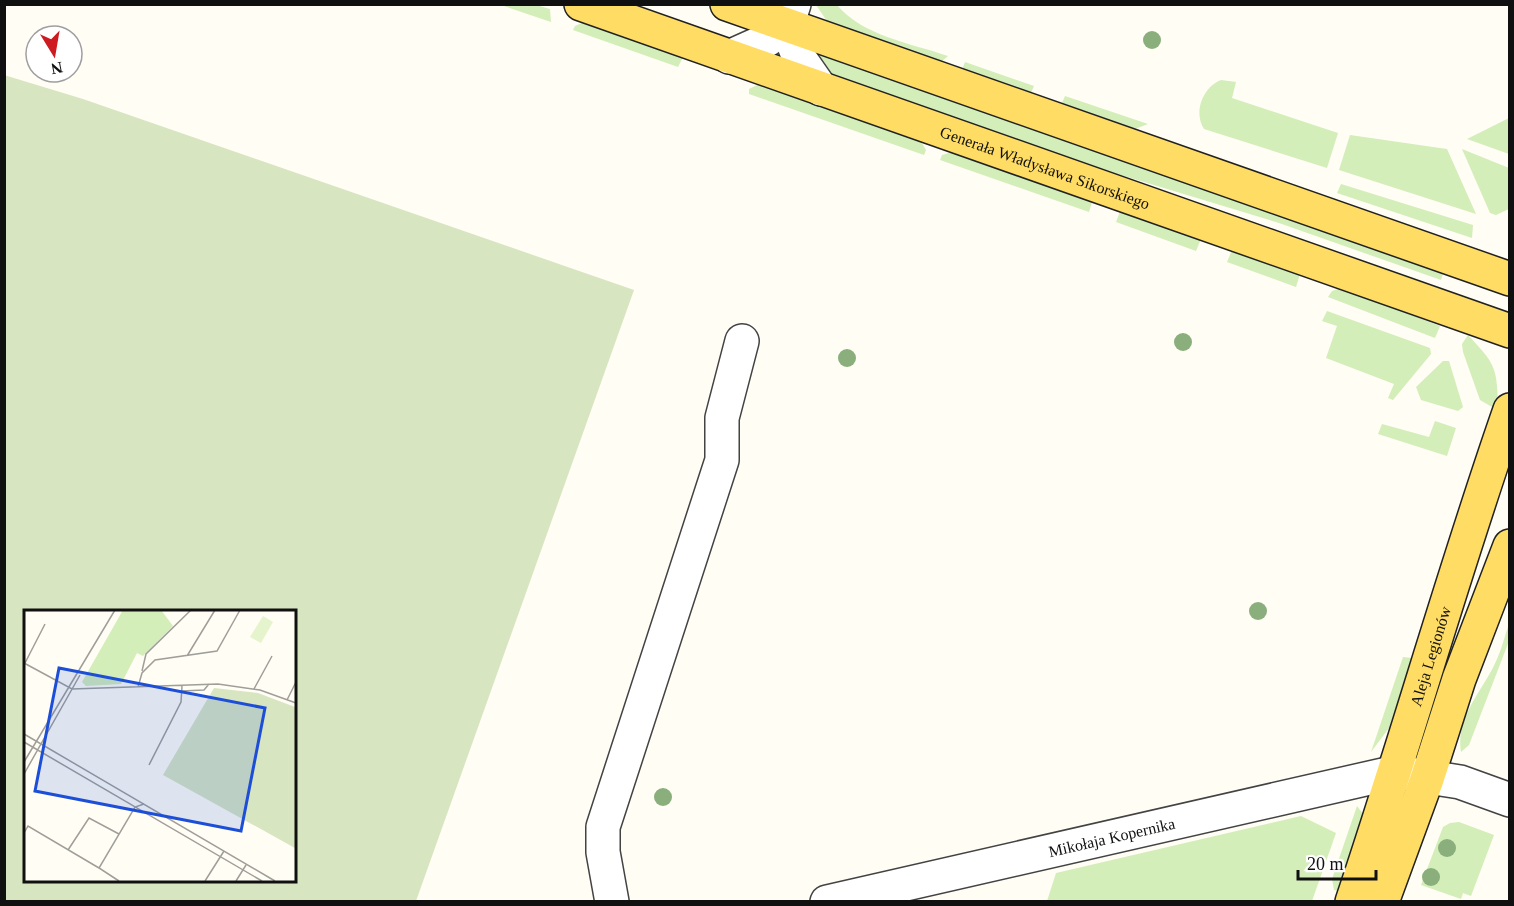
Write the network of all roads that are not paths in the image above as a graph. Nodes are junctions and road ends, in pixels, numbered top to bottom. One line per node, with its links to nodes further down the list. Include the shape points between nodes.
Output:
1 (581, 4): 4 (main road, Generała Władysława Sikorskiego)
2 (728, 4): 3 (main road)
3 (790, 15): 4 (street, via 767,40); 5 (street, via 798,56); 6 (main road)
4 (729, 57): 5 (main road, Generała Władysława Sikorskiego)
5 (821, 89): 7 (main road, Generała Władysława Sikorskiego)
6 (1509, 279)
7 (1509, 331)
8 (741, 341): 15 (street, via 722,418 722,460 603,827)
9 (1509, 410): 11 (main road, Aleja Legionów)
10 (1509, 546): 12 (main road, Aleja Legionów)
11 (1396, 772): 12 (street); 14 (street, Mikołaja Kopernika); 17 (main road, Aleja Legionów)
12 (1427, 779): 13 (street, via 1460,782); 18 (main road, Aleja Legionów)
13 (1509, 800)
14 (929, 890): 16 (street, Mikołaja Kopernika)
15 (612, 902)
16 (827, 902)
17 (1352, 902)
18 (1382, 902)

